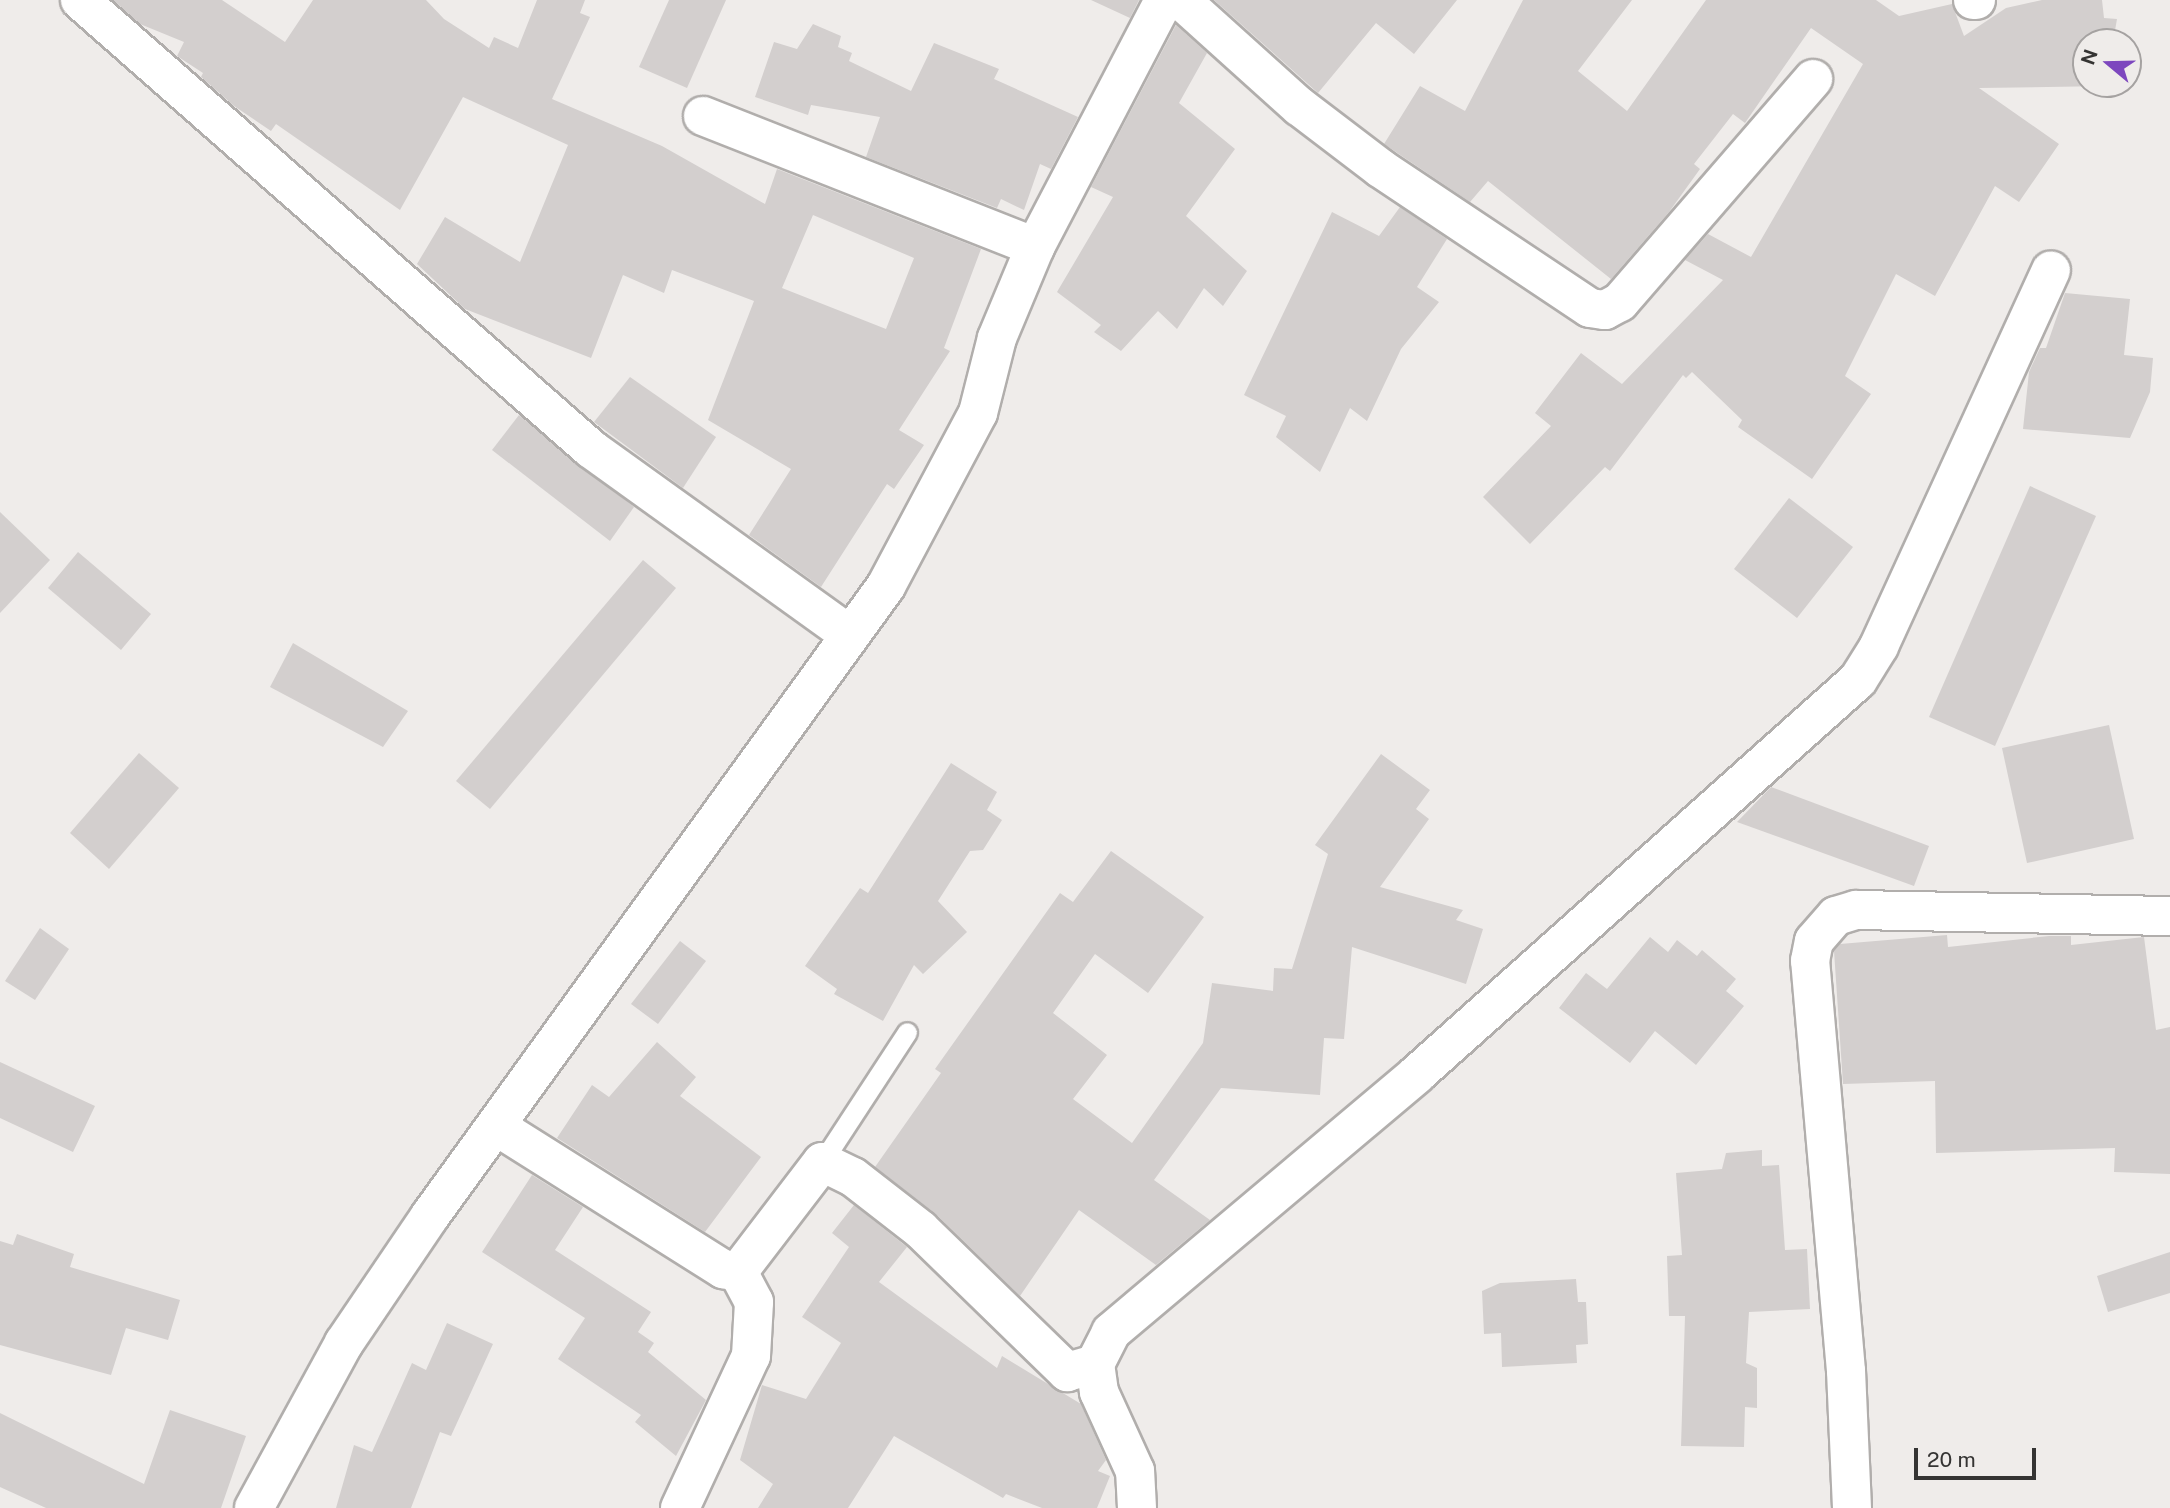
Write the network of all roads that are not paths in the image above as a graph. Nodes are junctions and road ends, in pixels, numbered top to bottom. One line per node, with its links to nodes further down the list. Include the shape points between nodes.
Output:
1 (80, 0): 8 (street, via 591,449)
2 (1164, 0): 6 (street)
3 (1181, 0): 4 (street, via 1300,107 1380,168 1590,308 1605,310 1620,302)
4 (1813, 79)
5 (703, 116): 6 (street)
6 (1035, 247): 8 (street, via 998,338 978,413 936,498)
7 (2051, 271): 14 (street, via 1880,646 1858,680 1417,1074 1111,1332)
8 (850, 635): 11 (street)
9 (2170, 916): 18 (street, via 1856,910 1836,916 1814,941 1810,961 1846,1371)
10 (907, 1032): 12 (lane)
11 (499, 1128): 13 (street, via 723,1269); 15 (street, via 430,1216 344,1343)
12 (822, 1161): 13 (street); 14 (street, via 853,1177 920,1230 1067,1372)
13 (738, 1272): 16 (street, via 754,1302 751,1356)
14 (1095, 1364): 17 (street, via 1099,1392 1135,1471)
15 (254, 1508)
16 (680, 1508)
17 (1137, 1508)
18 (1852, 1508)

